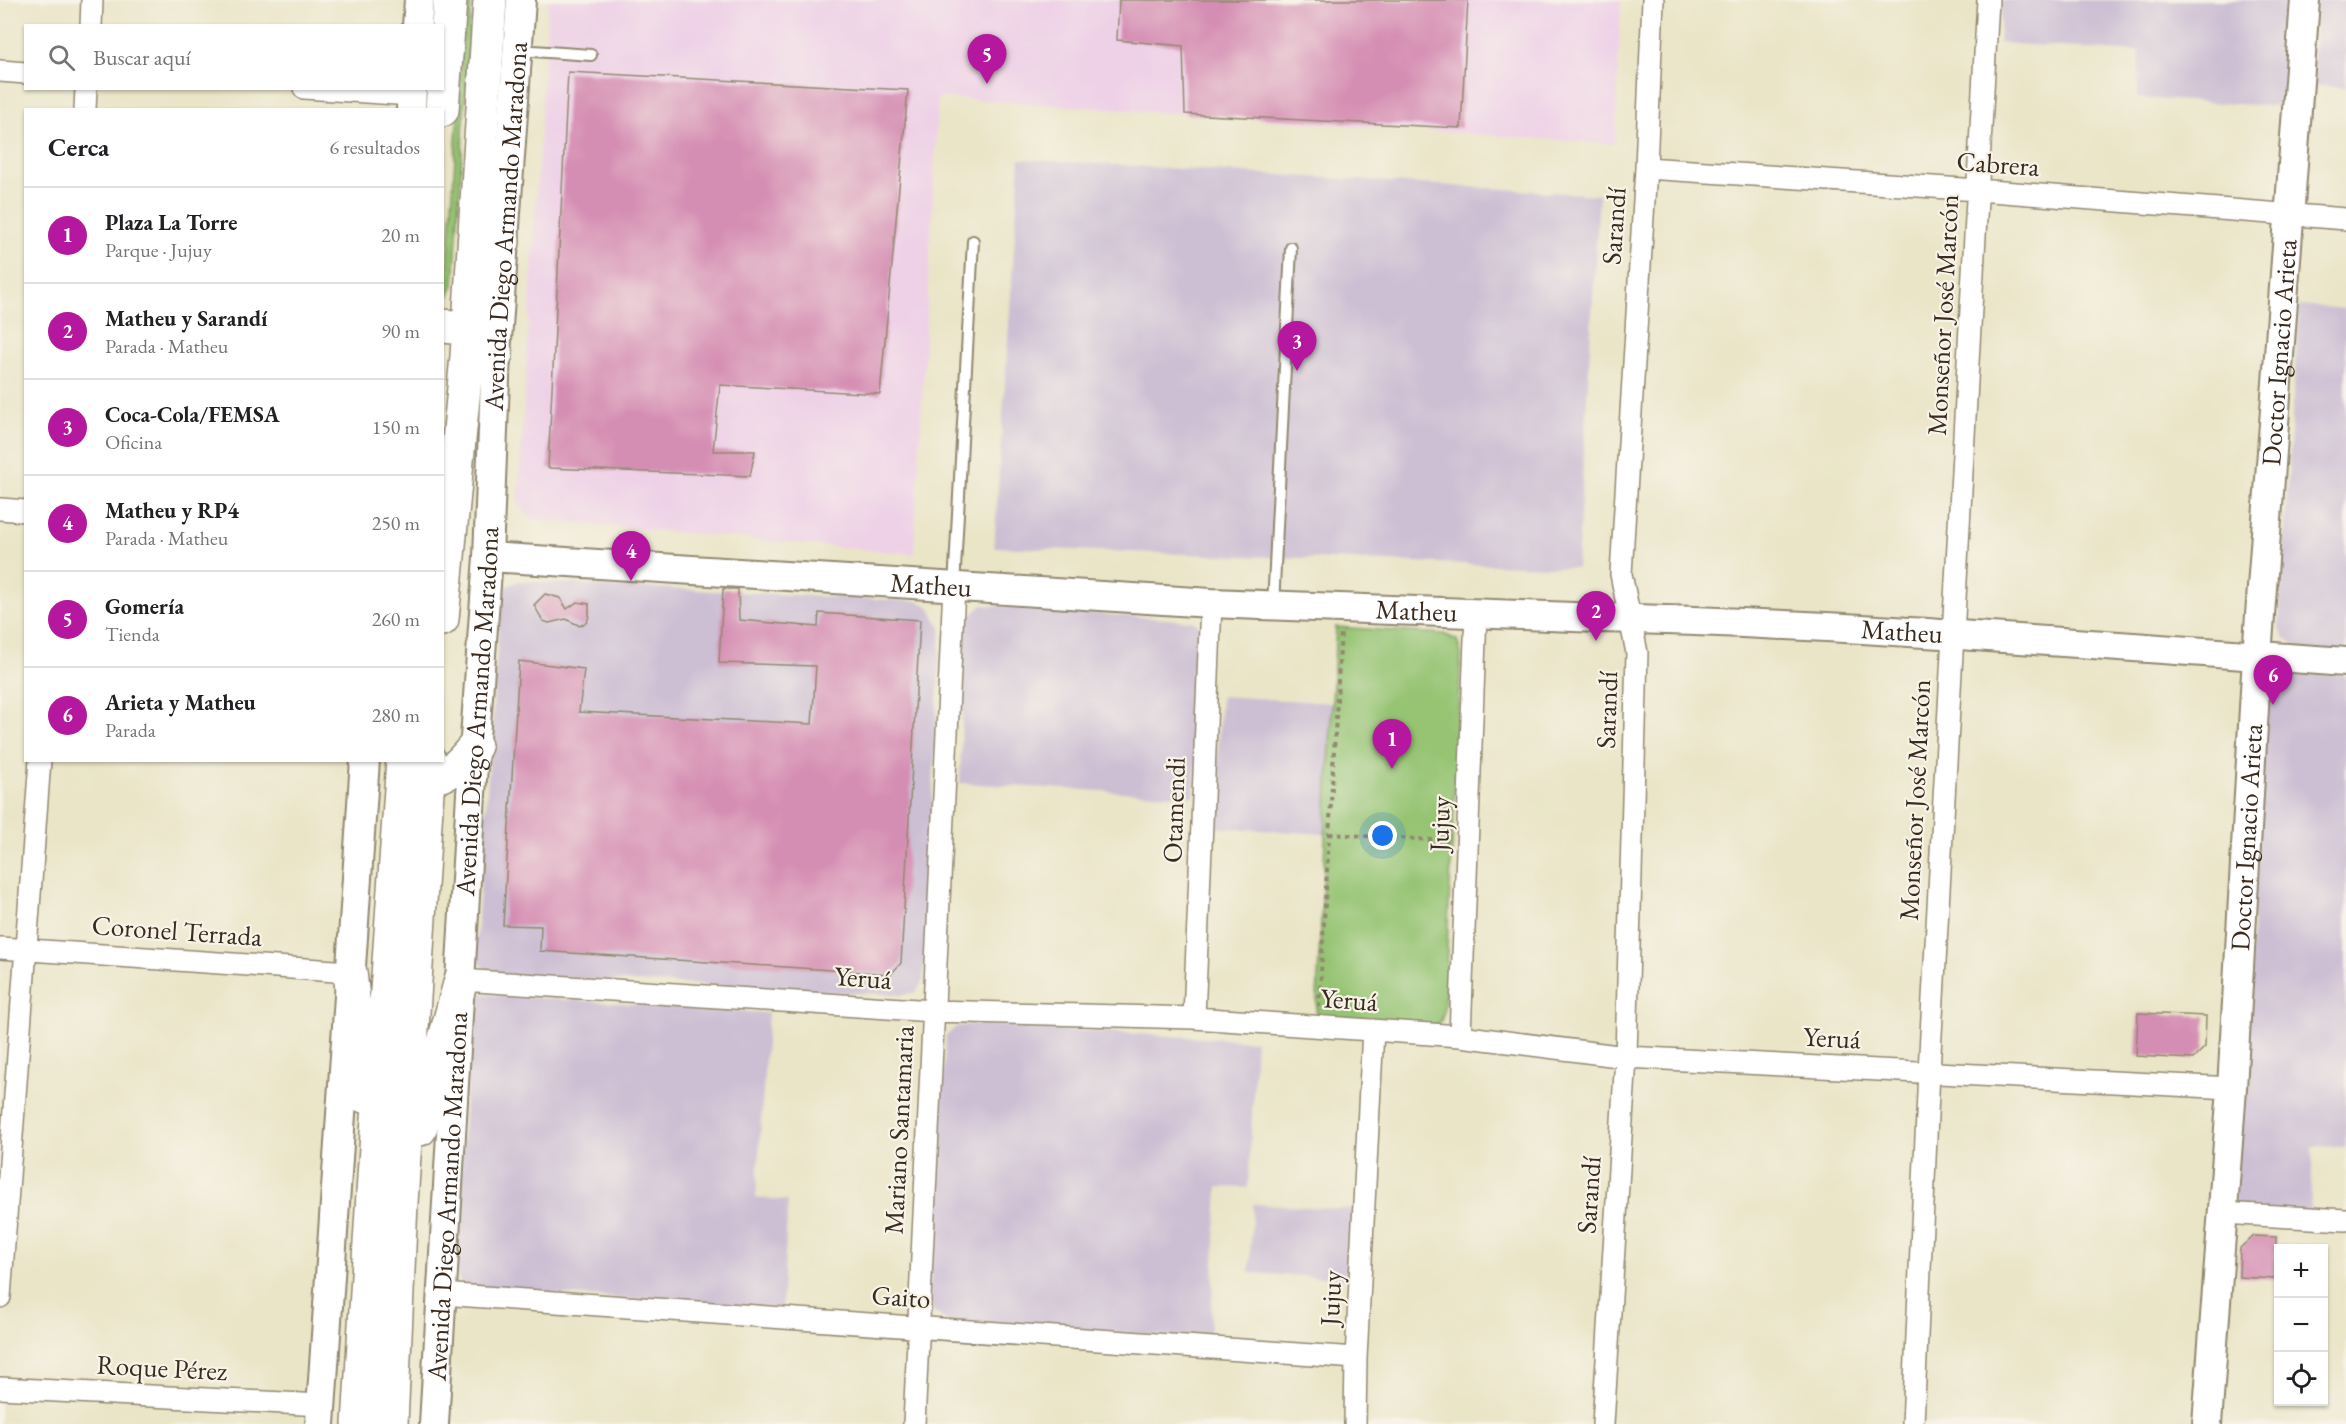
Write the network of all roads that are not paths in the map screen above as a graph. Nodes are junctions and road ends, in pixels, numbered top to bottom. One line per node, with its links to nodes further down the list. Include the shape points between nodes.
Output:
1 (93, 0): 9 (street)
2 (419, 0): 10 (street)
3 (450, 0): 15 (main road)
4 (490, 0): 11 (main road, Avenida Diego Armando Maradona)
5 (521, 0): 11 (street, Avenida Diego Armando Maradona)
6 (1653, 0): 22 (street, Sarandí)
7 (1988, 0): 23 (street, Monseñor José Marcón)
8 (2305, 0): 24 (street, Doctor Ignacio Arieta)
9 (91, 24)
10 (417, 24)
11 (502, 50): 12 (lane); 27 (main road); 29 (main road, Avenida Diego Armando Maradona)
12 (591, 55)
13 (0, 71): 14 (street)
14 (24, 72)
15 (444, 82)
16 (86, 90): 20 (street)
17 (326, 90): 19 (street)
18 (443, 90): 21 (main road)
19 (412, 98)
20 (85, 108)
21 (442, 108)
22 (1646, 168): 23 (street, Cabrera); 39 (street, Sarandí, via 1621,574)
23 (1978, 190): 24 (street, Cabrera); 40 (street, Monseñor José Marcón)
24 (2291, 216): 25 (street, Cabrera); 41 (street, Doctor Ignacio Arieta)
25 (2346, 219)
26 (973, 241): 35 (lane)
27 (503, 242): 30 (street, Avenida Diego Armando Maradona)
28 (1291, 248): 37 (lane)
29 (455, 327): 30 (main road, via 489,339); 34 (main road, Avenida Diego Armando Maradona)
30 (496, 354): 33 (street, Avenida Diego Armando Maradona)
31 (0, 509): 32 (street)
32 (24, 511)
33 (488, 557): 35 (street, Matheu); 43 (street, Avenida Diego Armando Maradona)
34 (444, 574)
35 (954, 587): 36 (street, Matheu); 51 (street, Mariano Santamaria)
36 (1211, 603): 37 (street, Matheu); 52 (street, Otamendi)
37 (1274, 606): 38 (street, Matheu)
38 (1476, 613): 39 (street, Matheu); 54 (street, Jujuy)
39 (1630, 619): 40 (street, Matheu); 55 (street, Sarandí, via 1637,653)
40 (1953, 633): 41 (street, Matheu); 56 (street, Monseñor José Marcón)
41 (2257, 656): 42 (street, Matheu); 57 (street, Doctor Ignacio Arieta)
42 (2346, 663)
43 (475, 746): 46 (main road, via 459,766); 50 (street, Avenida Diego Armando Maradona)
44 (40, 762): 48 (street)
45 (365, 762): 49 (street)
46 (409, 767): 58 (main road); 59 (main road, Avenida Diego Armando Maradona)
47 (0, 948): 48 (street, Coronel Terrada)
48 (26, 949): 49 (street, Coronel Terrada); 63 (street)
49 (350, 972): 58 (main road); 67 (street)
50 (460, 980): 51 (street, Yeruá); 59 (main road); 62 (street, Avenida Diego Armando Maradona)
51 (933, 1011): 52 (street, Yeruá); 64 (street, Mariano Santamaria)
52 (1194, 1018): 53 (street, Yeruá)
53 (1373, 1030): 54 (street, Yeruá); 65 (street, Jujuy)
54 (1460, 1036): 55 (street, Yeruá)
55 (1626, 1058): 56 (street, Yeruá); 73 (street, Sarandí)
56 (1929, 1071): 57 (street, Yeruá); 74 (street, Monseñor José Marcón)
57 (2232, 1088): 60 (street, Doctor Ignacio Arieta)
58 (374, 1177): 68 (main road)
59 (401, 1203): 69 (main road, Avenida Diego Armando Maradona)
60 (2222, 1213): 61 (street); 75 (street, Doctor Ignacio Arieta)
61 (2346, 1220)
62 (441, 1294): 64 (street, Gaito); 70 (street, Avenida Diego Armando Maradona)
63 (0, 1297)
64 (918, 1327): 65 (street, Gaito); 71 (street, Mariano Santamaria)
65 (1356, 1358): 72 (street, Jujuy)
66 (0, 1388): 67 (street, Roque Pérez)
67 (321, 1414)
68 (359, 1424)
69 (391, 1424)
70 (434, 1424)
71 (914, 1424)
72 (1355, 1424)
73 (1604, 1424)
74 (1913, 1424)
75 (2207, 1424)

